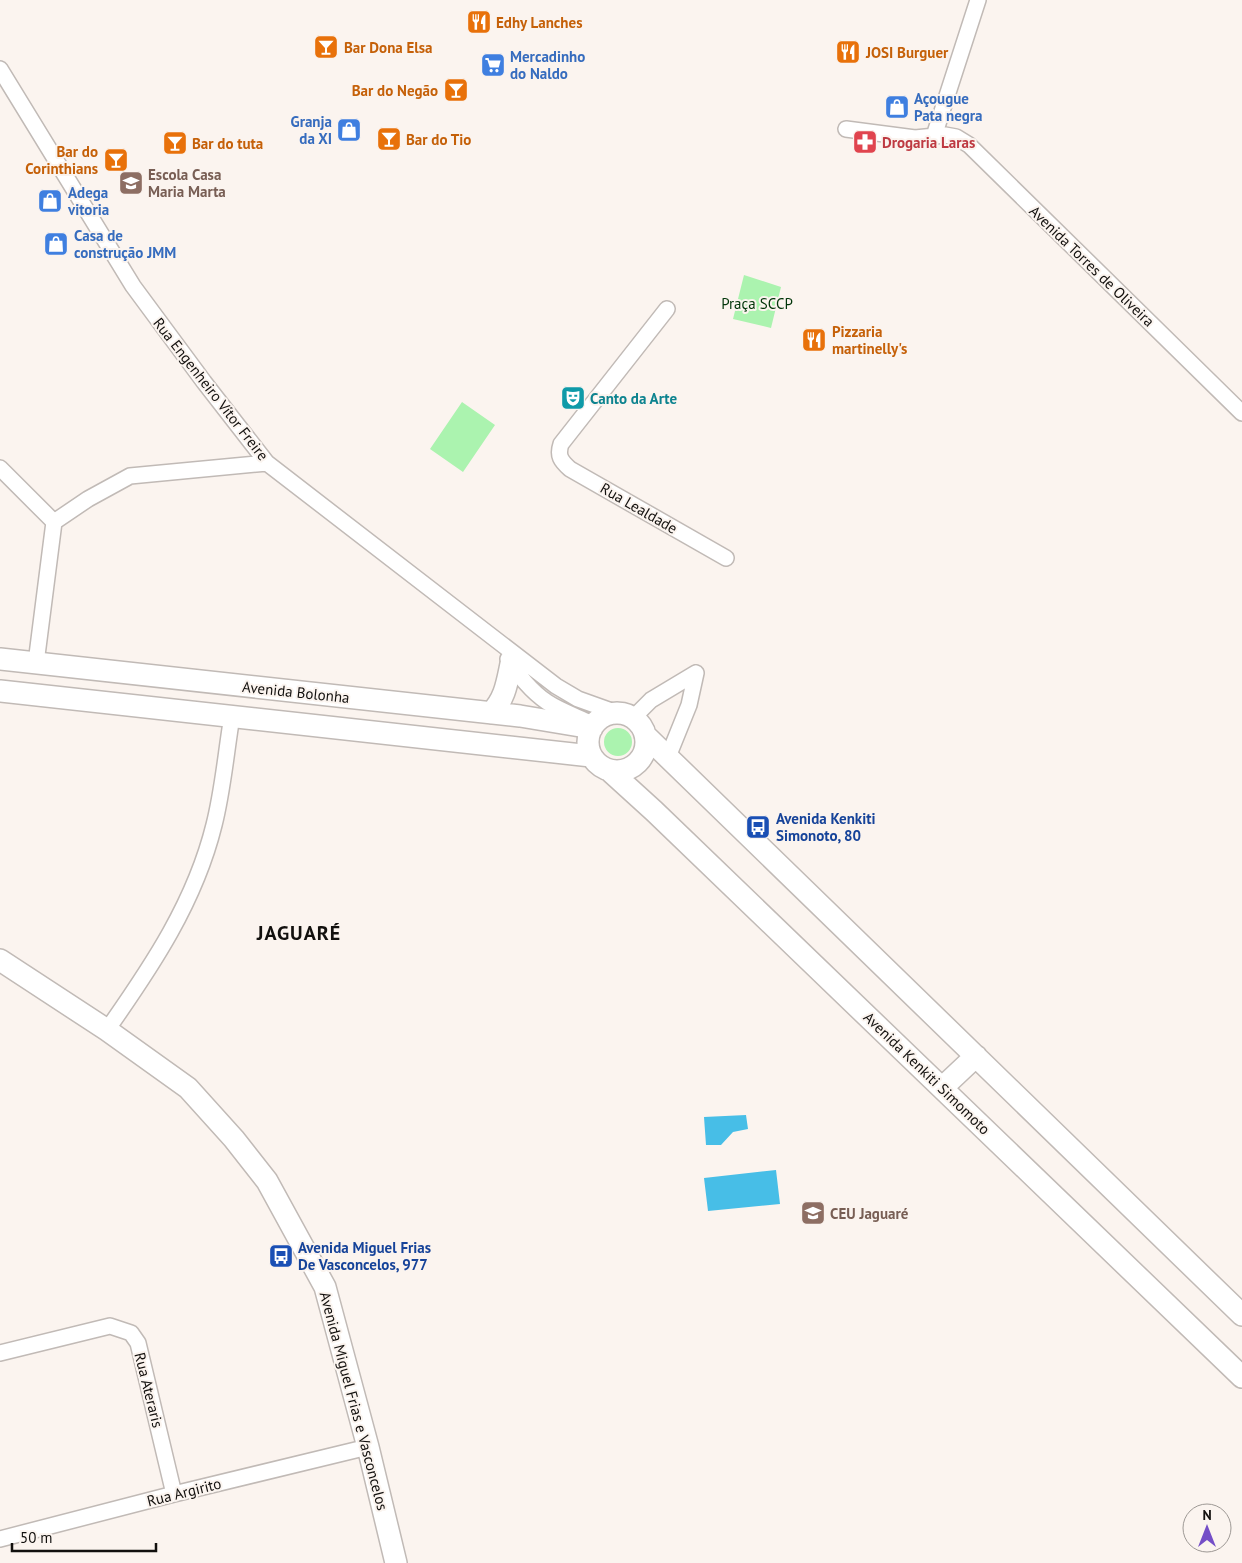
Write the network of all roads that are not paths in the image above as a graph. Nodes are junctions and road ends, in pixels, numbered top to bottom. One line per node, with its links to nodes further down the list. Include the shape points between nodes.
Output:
1 (978, 0): 4 (street)
2 (0, 69): 7 (street, Rua Engenheiro Vítor Freire, via 133,286)
3 (846, 129): 4 (street, Avenida Torres de Oliveira, via 915,138)
4 (934, 136): 6 (street, Avenida Torres de Oliveira, via 956,136 969,145)
5 (667, 309): 10 (street, Rua Lealdade, via 561,444 560,459 570,469)
6 (1242, 413)
7 (267, 463): 9 (street, via 130,476); 11 (street, Rua Engenheiro Vítor Freire)
8 (0, 468): 9 (street)
9 (54, 522): 13 (street)
10 (726, 558)
11 (496, 640): 14 (street, Rua Engenheiro Vítor Freire); 18 (street, Rua Engenheiro Vítor Freire, via 569,694)
12 (0, 659): 13 (main road, Avenida Bolonha)
13 (36, 663): 16 (main road, Avenida Bolonha)
14 (511, 664): 16 (main road, via 505,691); 19 (street, Rua Engenheiro Vítor Freire, via 545,701)
15 (0, 691): 17 (main road, Avenida Bolonha)
16 (491, 713): 19 (main road, Avenida Bolonha)
17 (232, 716): 21 (main road, Avenida Bolonha); 25 (street, via 214,826 184,910)
18 (626, 716): 19 (main road, via 604,716); 20 (main road, via 643,729); 22 (street, via 696,672 689,705)
19 (593, 726): 21 (main road, via 588,738)
20 (645, 735): 22 (main road); 23 (main road, via 642,758 628,769)
21 (591, 756): 23 (main road, via 597,764)
22 (668, 757): 26 (main road)
23 (610, 771): 27 (main road, Avenida Kenkiti Simomoto)
24 (0, 960): 25 (main road, Avenida Miguel Frias e Vasconcelos)
25 (107, 1030): 31 (main road, Avenida Miguel Frias e Vasconcelos, via 188,1088 267,1181 325,1287)
26 (976, 1056): 27 (main road); 28 (main road)
27 (942, 1088): 30 (main road, Avenida Kenkiti Simomoto)
28 (1242, 1315)
29 (0, 1353): 32 (street, Rua Ateraris, via 110,1326 132,1333 138,1343)
30 (1242, 1377)
31 (368, 1447): 32 (street, Rua Argirito); 34 (main road, Avenida Miguel Frias e Vasconcelos)
32 (174, 1494): 33 (street, Rua Argirito)
33 (0, 1539)
34 (396, 1563)

